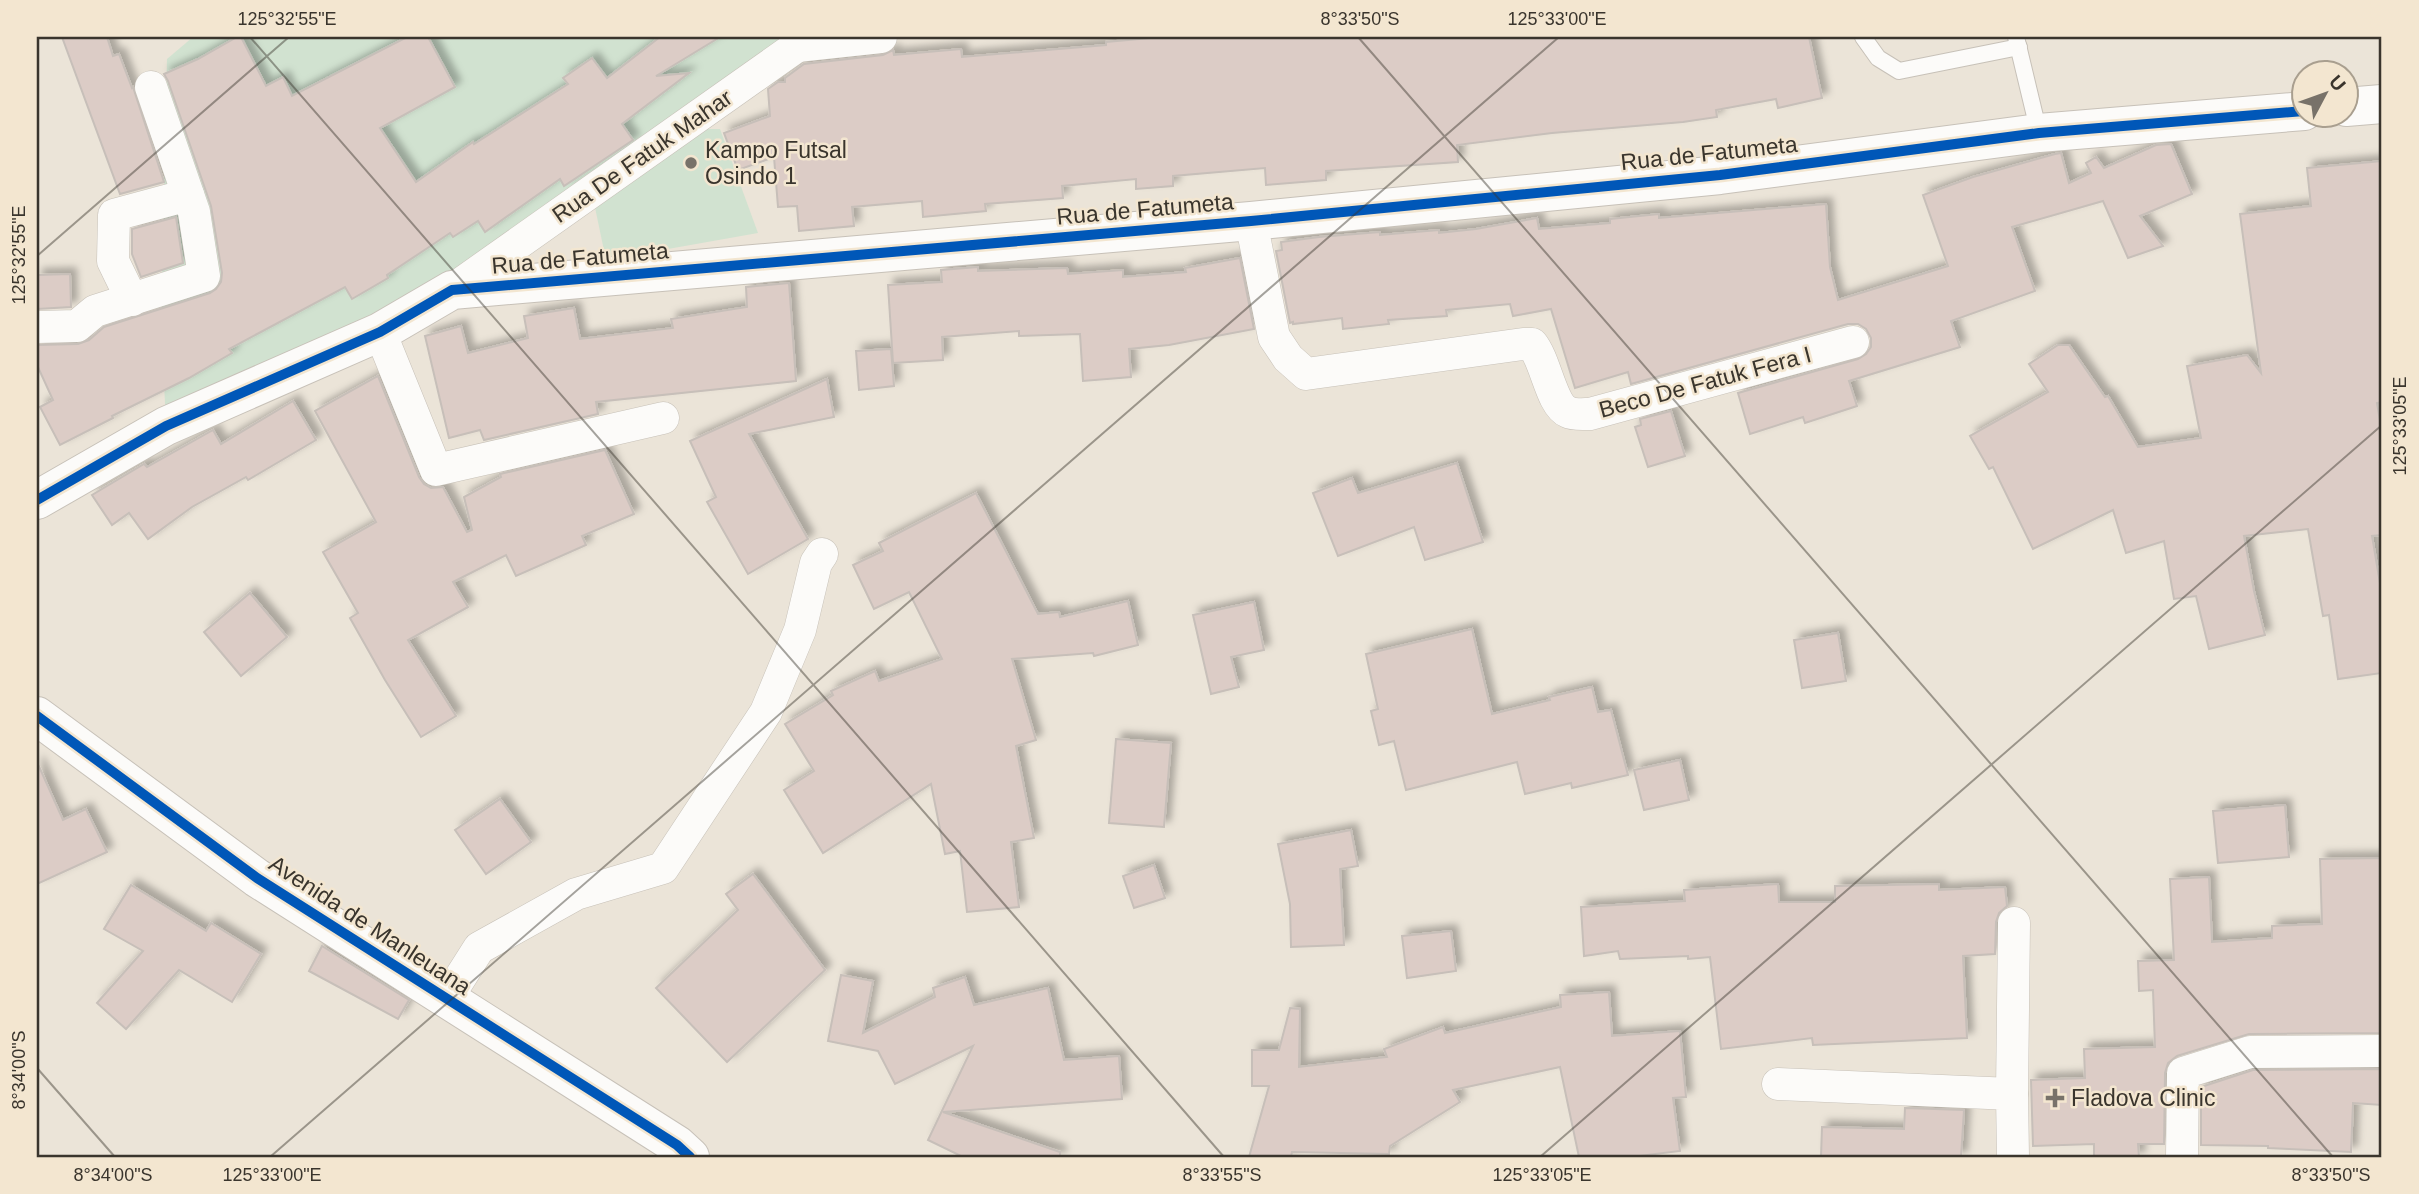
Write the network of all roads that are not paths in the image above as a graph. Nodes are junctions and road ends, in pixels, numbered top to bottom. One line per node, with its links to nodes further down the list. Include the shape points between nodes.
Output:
1 (881, 37): 3 (street, Rua De Fatuk Mahar)
2 (1863, 37): 4 (lane, via 1878,58 1899,71)
3 (804, 41): 12 (street, Rua De Fatuk Mahar)
4 (2018, 42): 9 (lane)
5 (151, 87): 10 (street)
6 (2382, 104): 7 (street)
7 (2360, 106)
8 (2290, 112): 9 (street, Rua de Fatumeta)
9 (2039, 133): 11 (street, Rua de Fatumeta, via 1720,175)
10 (188, 195): 13 (street, via 204,276); 13 (street, via 114,215 113,261)
11 (1251, 221): 12 (street, Rua de Fatumeta); 16 (street, Beco De Fatuk Fera I, via 1274,337 1306,374 1532,344 1541,355 1558,406 1569,413 1590,414)
12 (452, 290): 15 (street, Rua de Fatumeta)
13 (132, 300): 14 (street, via 94,311 77,326)
14 (37, 327)
15 (380, 332): 17 (street, via 436,470); 18 (street, Rua de Fatumeta, via 166,426)
16 (1853, 342)
17 (663, 418)
18 (37, 500)
19 (822, 554): 22 (street, via 800,630 766,712 663,867 576,894 479,948)
20 (37, 716): 22 (street, Avenida de Manleuana, via 257,878)
21 (2014, 923): 25 (street)
22 (446, 1000): 26 (street, Avenida de Manleuana)
23 (2382, 1051): 28 (street, via 2250,1052 2183,1073)
24 (1778, 1084): 25 (street)
25 (2012, 1094): 27 (street)
26 (690, 1157)
27 (2013, 1157)
28 (2182, 1157)

